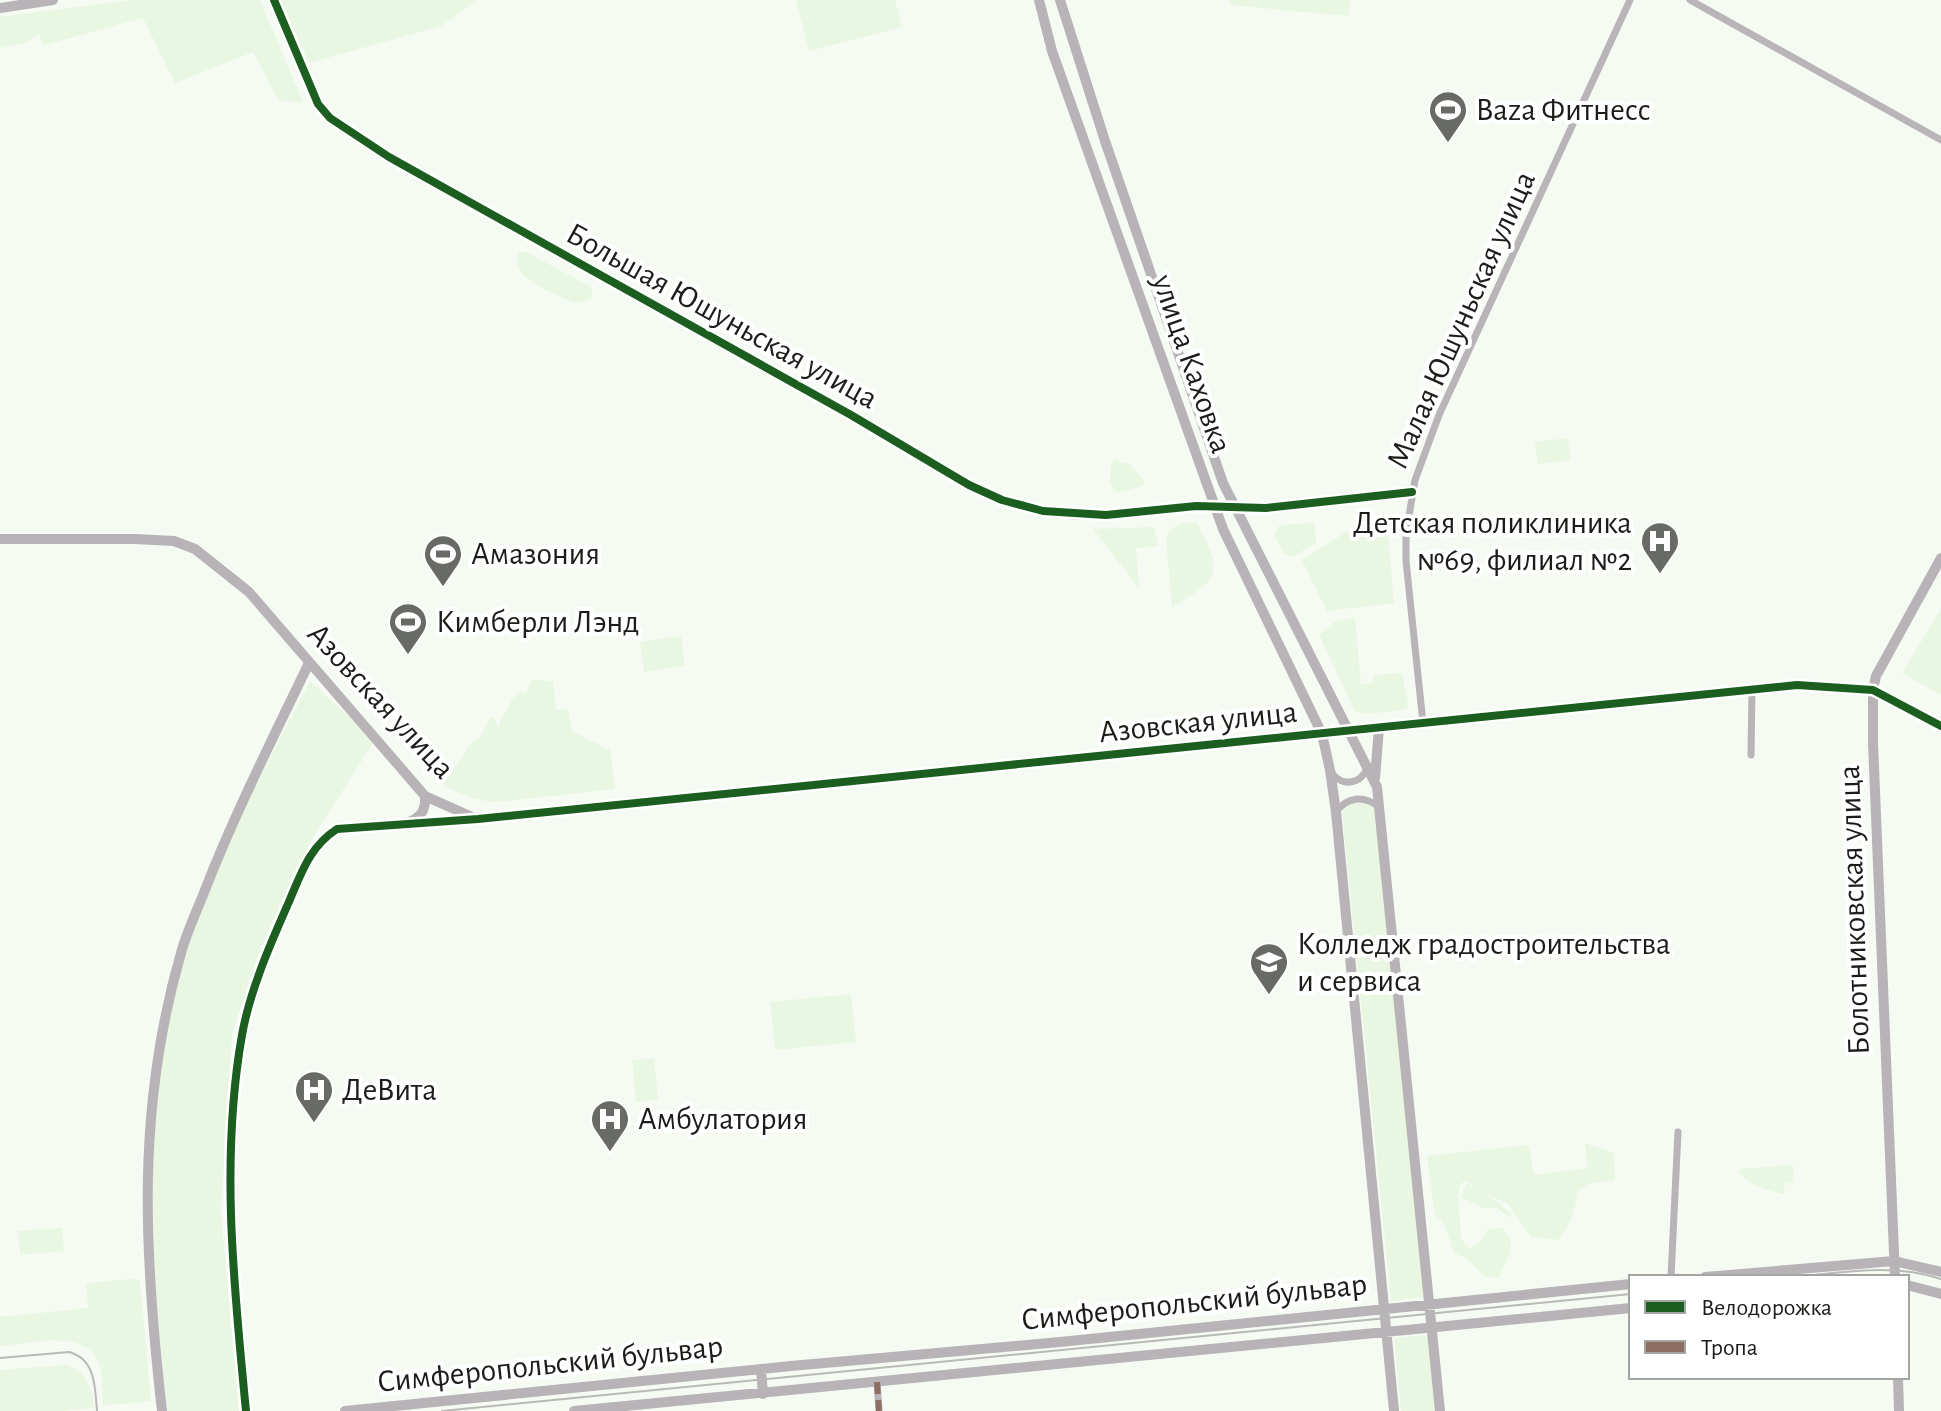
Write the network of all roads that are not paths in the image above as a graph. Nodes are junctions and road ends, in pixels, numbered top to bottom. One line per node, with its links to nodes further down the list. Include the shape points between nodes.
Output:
1 (53, 0): 7 (street)
2 (274, 0): 10 (street, Большая Юшуньская улица, via 318,104 330,118 389,157 969,485 1002,500 1062,514)
3 (1039, 0): 10 (street, улица Каховка, via 1052,51)
4 (1060, 0): 11 (street, улица Каховка, via 1159,302)
5 (1630, 0): 9 (street, Малая Юшуньская улица, via 1433,430)
6 (1690, 0): 8 (street)
7 (0, 8)
8 (1941, 140)
9 (1412, 492): 11 (street); 17 (street, Малая Юшуньская улица, via 1406,561)
10 (1215, 507): 11 (street, Большая Юшуньская улица); 21 (street, улица Каховка)
11 (1234, 508): 20 (street, улица Каховка)
12 (0, 539): 14 (street, Азовская улица, via 135,539 174,541 195,549 249,592)
13 (1941, 558): 16 (street, Болотниковская улица)
14 (309, 663): 26 (street, Азовская улица); 49 (street, via 221,850 181,951 156,1059 146,1178 149,1283)
15 (1752, 688): 16 (street, Азовская улица); 17 (street, Азовская улица); 22 (street)
16 (1873, 690): 18 (street, Азовская улица); 32 (street, Болотниковская улица)
17 (1423, 723): 19 (street, Азовская улица)
18 (1941, 726)
19 (1379, 728): 20 (street, Азовская улица); 25 (street)
20 (1347, 732): 21 (street, Азовская улица); 23 (street, улица Каховка)
21 (1322, 734): 24 (street, улица Каховка); 29 (street, Азовская улица)
22 (1751, 755)
23 (1367, 764): 24 (street, via 1361,778 1351,783); 25 (street, улица Каховка)
24 (1330, 770): 28 (street, улица Каховка)
25 (1375, 780): 27 (street)
26 (425, 796): 29 (street, Азовская улица); 30 (street, via 423,812)
27 (1380, 807): 28 (street, via 1357,798); 40 (street)
28 (1336, 812): 42 (street, улица Каховка)
29 (478, 819): 30 (street)
30 (407, 823): 50 (street, via 337,829 319,841 272,940 247,1016 234,1114 231,1201)
31 (1678, 1132): 34 (street)
32 (1894, 1261): 33 (street); 35 (street); 36 (street, Болотниковская улица)
33 (1941, 1272)
34 (1671, 1275)
35 (1729, 1275)
36 (1895, 1275)
37 (1629, 1284): 40 (street, Симферопольский бульвар)
38 (1909, 1286): 39 (street)
39 (1941, 1294)
40 (1430, 1304): 42 (street, Симферопольский бульвар); 43 (street)
41 (1629, 1308): 43 (street, Симферопольский бульвар)
42 (1384, 1309): 44 (street, улица Каховка); 45 (street, Симферопольский бульвар)
43 (1432, 1326): 44 (street, Симферопольский бульвар); 55 (street)
44 (1386, 1331): 47 (street, Симферопольский бульвар); 54 (street, улица Каховка)
45 (761, 1369): 48 (street, Симферопольский бульвар); 51 (street, Симферопольский бульвар)
46 (1898, 1379): 56 (street)
47 (877, 1382): 48 (street, Симферопольский бульвар); 53 (street)
48 (763, 1394): 52 (street, Симферопольский бульвар)
49 (162, 1411)
50 (246, 1411)
51 (345, 1411)
52 (574, 1411)
53 (879, 1411)
54 (1394, 1411)
55 (1440, 1411)
56 (1899, 1411)

